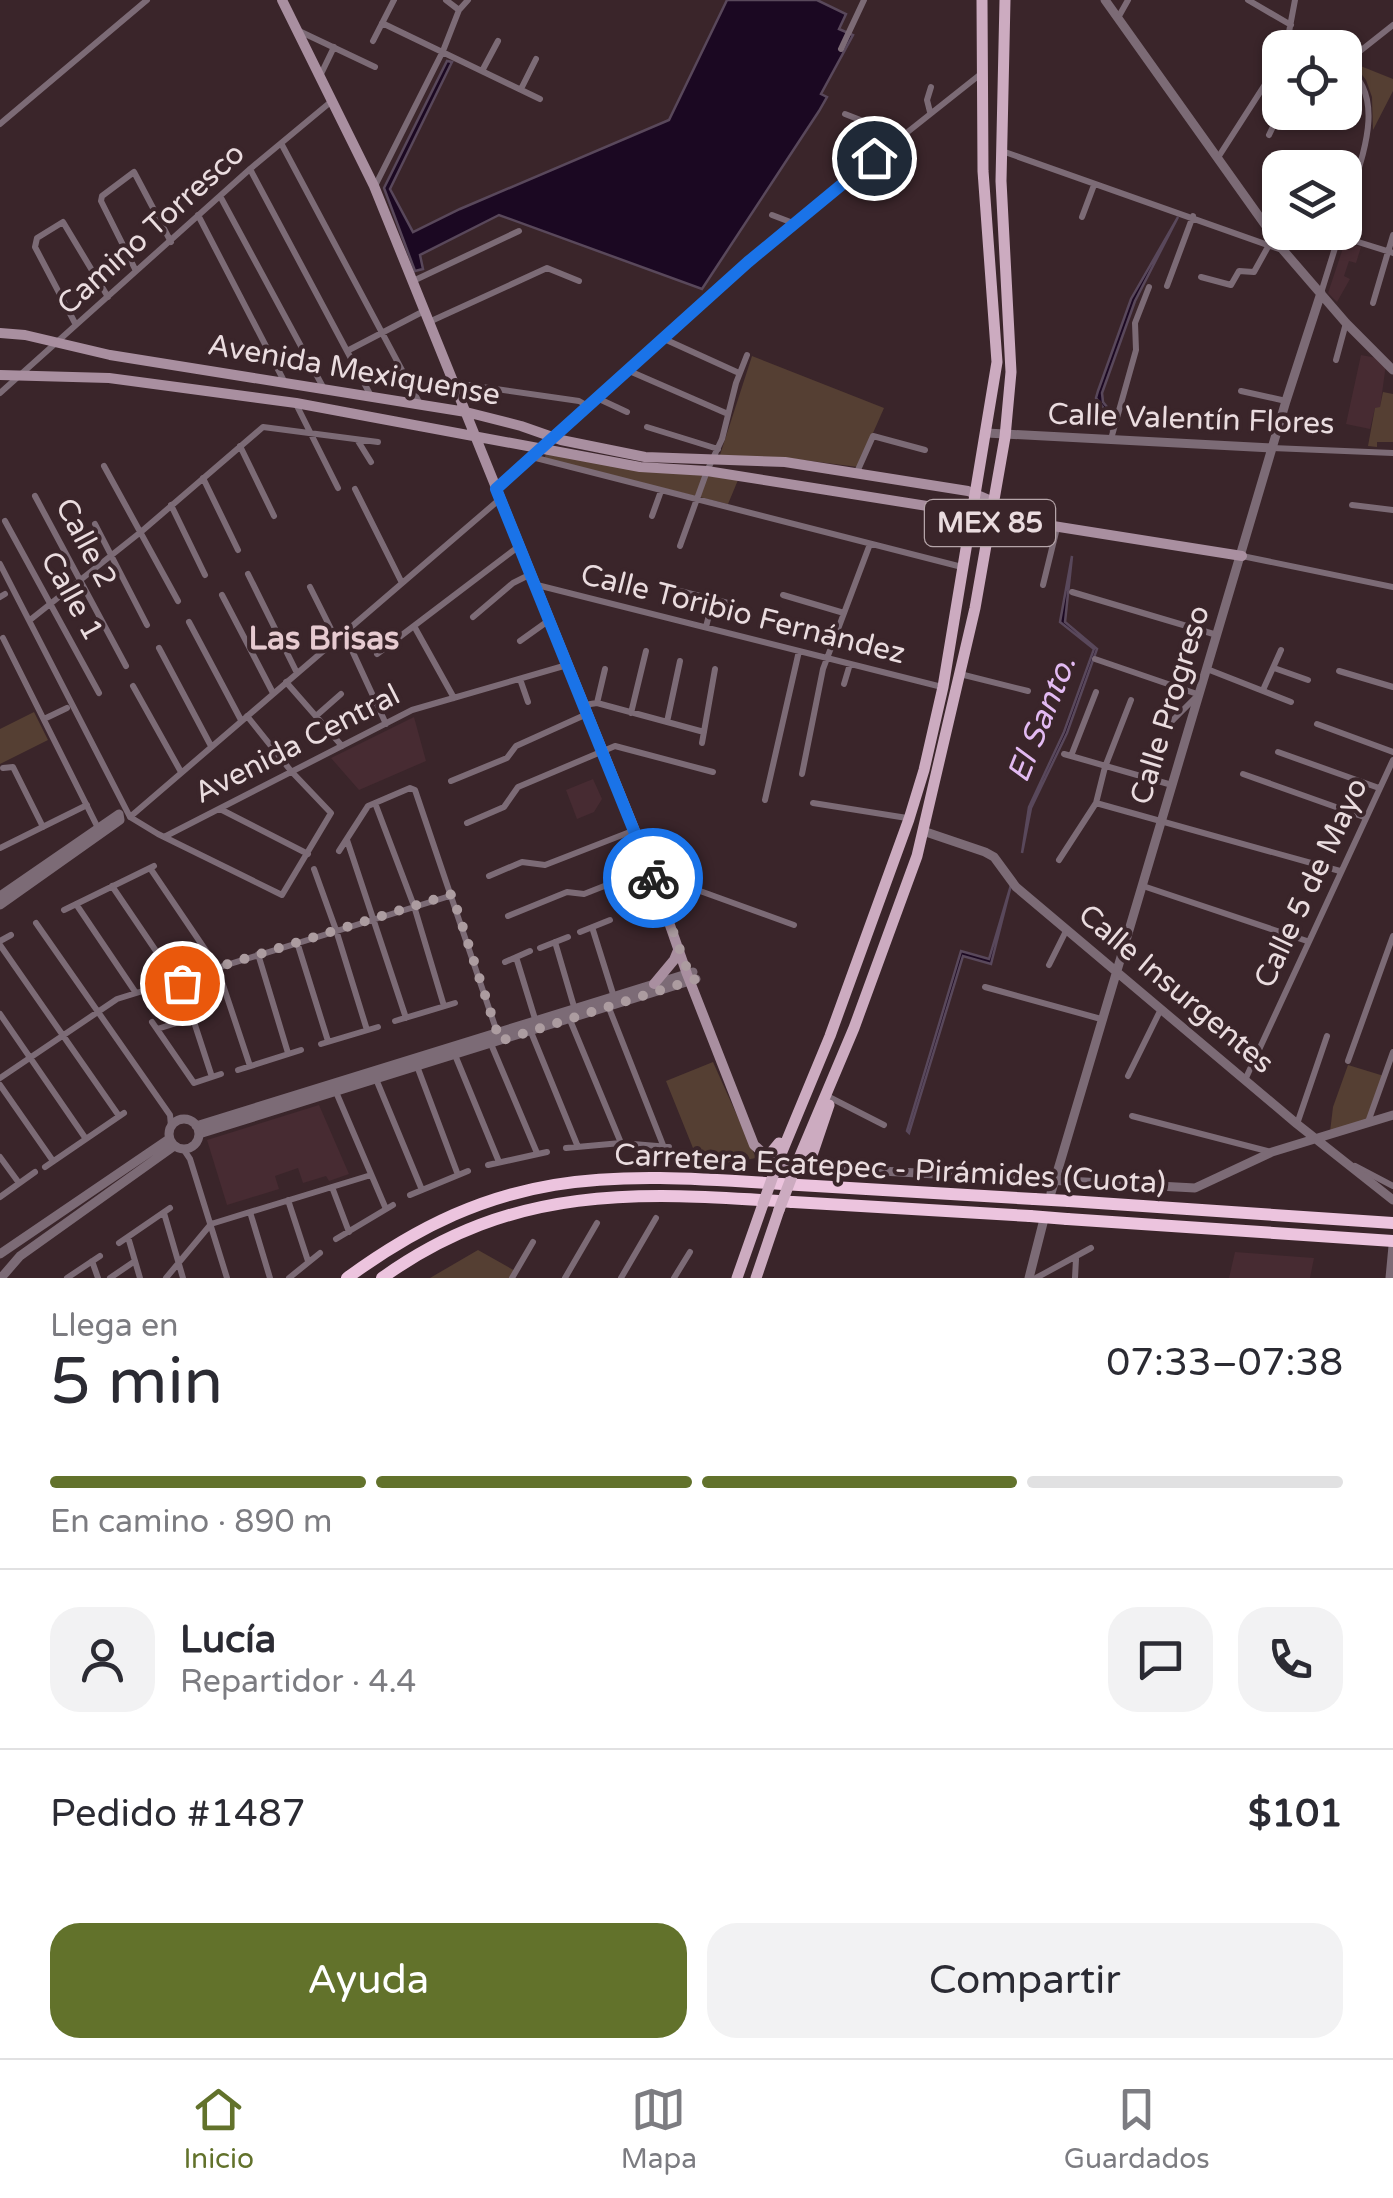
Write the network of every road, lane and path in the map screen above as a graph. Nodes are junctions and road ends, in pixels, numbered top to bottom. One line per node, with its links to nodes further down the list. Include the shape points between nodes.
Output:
1 (147, 0): 40 (street)
2 (282, 0): 19 (main road)
3 (394, 0): 16 (street)
4 (446, 0): 14 (street)
5 (468, 0): 14 (street)
6 (864, 0): 24 (street)
7 (968, 0): 13 (street)
8 (1005, 0): 45 (main road, MEX 85)
9 (1105, 0): 15 (street)
10 (1128, 0): 15 (street)
11 (1248, 0): 17 (street)
12 (1295, 0): 17 (street)
13 (982, 2): 30 (main road, MEX 85)
14 (459, 10): 26 (street)
15 (1119, 16): 47 (street)
16 (382, 23): 22 (street); 26 (street)
17 (1291, 24): 20 (street)
18 (1393, 24): 25 (street)
19 (298, 30): 23 (street); 31 (main road)
20 (1290, 30)
21 (498, 40): 29 (street)
22 (374, 41)
23 (334, 48): 28 (street); 31 (street)
24 (841, 50)
25 (1362, 50)
26 (442, 51): 29 (street); 50 (street)
27 (536, 60): 34 (street)
28 (374, 66)
29 (482, 71): 34 (street)
30 (984, 72): 38 (street); 108 (main road, MEX 85, via 983,171 997,362)
31 (320, 74): 36 (main road)
32 (1362, 86): 46 (street, via 1368,102)
33 (931, 87): 38 (street)
34 (520, 89): 37 (street)
35 (1262, 89): 47 (street)
36 (334, 99): 44 (street, Camino Torresco); 50 (main road)
37 (540, 99)
38 (930, 112): 42 (street)
39 (844, 114): 42 (street)
40 (0, 124)
41 (1272, 130): 43 (street)
42 (900, 136): 57 (street)
43 (1269, 136)
44 (282, 145): 48 (street, Camino Torresco); 79 (street)
45 (1002, 151): 49 (street); 109 (main road, MEX 85, via 1010,372)
46 (1362, 154)
47 (1219, 156): 56 (street)
48 (250, 169): 51 (street, Camino Torresco); 83 (street)
49 (1094, 185): 54 (street); 55 (street)
50 (374, 186): 69 (main road)
51 (220, 196): 53 (street, Camino Torresco); 93 (street)
52 (772, 214): 57 (street)
53 (198, 215): 60 (street, Camino Torresco); 91 (street)
54 (1193, 216): 61 (street); 71 (street)
55 (1082, 217)
56 (1262, 218)
57 (792, 223): 81 (street)
58 (519, 231): 69 (street)
59 (1393, 235): 66 (street)
60 (171, 242): 67 (street, Camino Torresco); 67 (street, via 134,172 100,198)
61 (1262, 242)
62 (1362, 242): 66 (street)
63 (1266, 250): 68 (street, via 1254,272 1239,270 1231,285)
64 (1284, 250): 73 (street)
65 (1335, 250): 73 (street, Calle Progreso)
66 (1390, 253): 75 (street)
67 (136, 272): 74 (street, Camino Torresco)
68 (1200, 277)
69 (413, 281): 76 (main road)
70 (579, 281): 76 (street, via 544,269)
71 (1167, 286)
72 (1150, 288): 112 (street, via 1135,322 1136,350)
73 (1321, 293): 77 (street); 98 (street, Calle Progreso)
74 (108, 296): 78 (street, Camino Torresco); 78 (street, via 64,222 37,238 35,246)
75 (1372, 303)
76 (427, 316): 79 (street); 92 (main road)
77 (1346, 322): 85 (street); 87 (street)
78 (76, 326): 82 (street, Camino Torresco)
79 (382, 332): 83 (street); 100 (street)
80 (0, 333): 82 (main road, Avenida Mexiquense)
81 (662, 338): 86 (street); 88 (street)
82 (56, 344): 90 (street, Camino Torresco); 91 (main road, Avenida Mexiquense)
83 (347, 351): 96 (street)
84 (747, 355): 88 (street)
85 (1336, 360)
86 (627, 370): 97 (street); 104 (street)
87 (1393, 370)
88 (740, 373): 104 (street)
89 (0, 375): 90 (main road, Avenida Mexiquense)
90 (22, 376): 95 (street, Camino Torresco); 99 (main road, Avenida Mexiquense, via 77,374)
91 (284, 381): 93 (main road, Avenida Mexiquense)
92 (454, 383): 101 (street); 102 (main road)
93 (323, 388): 96 (main road, Avenida Mexiquense)
94 (1241, 391): 98 (street)
95 (0, 393)
96 (371, 396): 100 (main road, Avenida Mexiquense)
97 (596, 398): 101 (street); 103 (street)
98 (1286, 401): 116 (street, Calle Progreso)
99 (296, 403): 106 (street); 107 (main road, Avenida Mexiquense)
100 (420, 404): 102 (main road, Avenida Mexiquense)
101 (588, 406): 110 (street)
102 (466, 412): 107 (main road); 110 (main road, Avenida Mexiquense)
103 (627, 412)
104 (728, 414): 119 (street)
105 (647, 426): 119 (street)
106 (308, 432): 111 (street); 114 (street, via 263,427); 126 (street)
107 (473, 434): 115 (main road, Avenida Mexiquense); 129 (main road)
108 (987, 434): 109 (street, Calle Valentín Flores); 130 (main road, MEX 85)
109 (1005, 437): 112 (street, Calle Valentín Flores); 135 (main road, MEX 85)
110 (552, 438): 115 (street); 119 (main road, Avenida Mexiquense, via 645,457)
111 (358, 440): 113 (street); 121 (street)
112 (1111, 441): 116 (street, Calle Valentín Flores)
113 (378, 442)
114 (240, 446): 125 (street); 138 (street)
115 (543, 447): 120 (street); 123 (main road, Avenida Mexiquense, via 640,467)
116 (1272, 448): 118 (street, Calle Valentín Flores); 149 (street, Calle Progreso)
117 (925, 450): 124 (street, via 873,436)
118 (1393, 453)
119 (716, 454): 123 (street); 124 (main road, Avenida Mexiquense)
120 (531, 457): 128 (street); 129 (street)
121 (371, 462)
122 (104, 466): 143 (street)
123 (707, 471): 132 (street); 137 (main road, Avenida Mexiquense)
124 (857, 473): 130 (main road, Avenida Mexiquense)
125 (203, 478): 133 (street); 147 (street)
126 (338, 488)
127 (355, 489): 156 (street)
128 (661, 491): 132 (street); 139 (street)
129 (498, 494): 145 (main road); 156 (street)
130 (976, 494): 135 (main road, Avenida Mexiquense); 137 (main road, MEX 85)
131 (35, 496): 155 (street, Calle 2)
132 (696, 500): 144 (street); 146 (street)
133 (171, 505): 143 (street); 153 (street)
134 (1352, 505): 136 (street)
135 (992, 509): 137 (main road, Avenida Mexiquense); 142 (main road); 198 (main road, MEX 85)
136 (1393, 510)
137 (972, 513): 151 (main road, MEX 85)
138 (274, 516)
139 (652, 516)
140 (5, 520): 167 (street, Calle 1)
141 (94, 524): 148 (street)
142 (1058, 526): 149 (main road); 157 (street)
143 (142, 530): 148 (street); 165 (street)
144 (870, 544): 151 (street); 168 (street)
145 (518, 546): 154 (main road); 174 (street)
146 (680, 546)
147 (238, 550)
148 (111, 556): 155 (street); 173 (street)
149 (1242, 556): 159 (street); 177 (street, Calle Progreso)
150 (0, 564): 170 (street)
151 (962, 567): 205 (main road, MEX 85)
152 (248, 574): 197 (street)
153 (205, 575)
154 (531, 579): 169 (street, via 513,583); 171 (main road); 175 (street, Calle Toribio Fernández)
155 (81, 581): 167 (street); 191 (street, Calle 2)
156 (402, 582): 176 (street)
157 (1044, 585)
158 (310, 587): 178 (street)
159 (1393, 587)
160 (676, 590): 164 (street)
161 (1072, 592): 177 (street)
162 (222, 595): 210 (street)
163 (783, 595): 168 (street)
164 (713, 599): 166 (street); 175 (street)
165 (178, 600)
166 (732, 604)
167 (51, 605): 170 (street); 209 (street, Calle 1)
168 (844, 613): 186 (street)
169 (473, 617)
170 (30, 620): 252 (street)
171 (548, 621): 179 (street); 190 (main road)
172 (189, 622): 222 (street)
173 (147, 625)
174 (414, 626): 185 (street); 213 (street)
175 (706, 628): 184 (street, Calle Toribio Fernández)
176 (344, 633): 178 (street); 226 (street)
177 (1217, 635): 195 (street, Calle Progreso)
178 (336, 639): 197 (street)
179 (520, 641)
180 (3, 645): 223 (street)
181 (159, 648): 230 (street)
182 (1281, 650): 192 (street)
183 (646, 651): 220 (street)
184 (799, 651): 186 (street, Calle Toribio Fernández); 246 (street)
185 (377, 654)
186 (827, 658): 189 (street, Calle Toribio Fernández); 241 (street)
187 (1095, 659): 212 (street)
188 (680, 661): 225 (street)
189 (850, 664): 202 (street); 205 (street, Calle Toribio Fernández)
190 (567, 665): 199 (street, Avenida Central); 219 (main road)
191 (126, 666)
192 (1274, 668): 200 (street); 207 (street)
193 (605, 669): 217 (street)
194 (715, 669): 228 (street)
195 (1207, 669): 207 (street); 212 (street, Calle Progreso)
196 (1339, 671): 204 (street)
197 (297, 672): 201 (street)
198 (960, 674): 206 (street); 260 (main road, MEX 85)
199 (520, 679): 213 (street, Avenida Central); 215 (street)
200 (1308, 680)
201 (286, 682): 210 (street); 221 (street)
202 (844, 684)
203 (133, 686): 239 (street)
204 (1393, 687)
205 (943, 688): 254 (main road, MEX 85)
206 (1028, 690)
207 (1264, 690): 216 (street)
208 (1096, 692): 236 (street, via 1068,755)
209 (98, 693)
210 (273, 693): 222 (street)
211 (342, 694): 221 (street)
212 (1199, 694): 224 (street); 244 (street, Calle Progreso)
213 (454, 698): 226 (street, Avenida Central)
214 (1131, 700): 236 (street)
215 (528, 702)
216 (1291, 702)
217 (597, 703): 219 (street); 220 (street)
218 (67, 708): 223 (street)
219 (586, 710): 232 (main road); 243 (street, via 516,746 507,758)
220 (632, 713): 225 (street)
221 (316, 716): 231 (street)
222 (244, 718): 230 (street); 238 (street)
223 (44, 719): 250 (street)
224 (1172, 721)
225 (667, 722): 228 (street)
226 (386, 724): 231 (street, Avenida Central)
227 (1317, 724): 234 (street)
228 (704, 732): 229 (street)
229 (702, 743)
230 (211, 746): 239 (street)
231 (342, 746): 238 (street, Avenida Central)
232 (603, 752): 240 (street, via 622,746); 256 (street, via 518,787 504,807); 259 (main road)
233 (1278, 752): 245 (street)
234 (1393, 752)
235 (1393, 760): 245 (street, Calle 5 de Mayo)
236 (1105, 767): 244 (street); 249 (street)
237 (3, 768): 258 (street, via 14,767)
238 (292, 771): 251 (street, Avenida Central); 265 (street, via 332,813)
239 (181, 772): 252 (street)
240 (713, 772)
241 (802, 774)
242 (1243, 774): 253 (street)
243 (451, 780)
244 (1172, 786): 255 (street, Calle Progreso)
245 (1379, 788): 253 (street, Calle 5 de Mayo)
246 (766, 800)
247 (375, 803): 262 (street); 273 (street, via 412,788); 276 (street)
248 (813, 803): 254 (street)
249 (1096, 803): 255 (street); 266 (street)
250 (87, 805): 257 (street); 258 (street)
251 (219, 808): 261 (street, Avenida Central); 265 (street)
252 (130, 816): 261 (street)
253 (1364, 816): 269 (street, Calle 5 de Mayo)
254 (908, 818): 358 (main road, MEX 85, via 830,1036)
255 (1162, 821): 269 (street); 272 (street, Calle Progreso)
256 (467, 823)
257 (97, 826): 274 (street); 274 (street, via 119,814 120,820)
258 (44, 827): 263 (street)
259 (635, 830): 268 (main road); 270 (street, via 552,863 522,862)
260 (923, 831): 284 (street, Calle Insurgentes, via 994,857 1016,887); 322 (main road, MEX 85)
261 (166, 836): 265 (street, via 282,895)
262 (346, 839): 264 (street); 279 (street)
263 (1, 844)
264 (339, 852)
265 (308, 854)
266 (1059, 860)
267 (314, 870): 285 (street)
268 (651, 871): 278 (street, via 584,894 567,892); 282 (street); 294 (main road)
269 (1340, 871): 290 (street, Calle 5 de Mayo)
270 (490, 876)
271 (112, 886): 275 (street); 301 (street, via 152,867); 304 (street)
272 (1143, 886): 290 (street); 302 (street, Calle Progreso)
273 (452, 894): 276 (street); 326 (street)
274 (1, 900)
275 (76, 904): 277 (street); 307 (street)
276 (414, 906): 279 (street); 310 (street)
277 (64, 910)
278 (508, 916)
279 (375, 918): 285 (street); 316 (street)
280 (610, 920): 283 (street)
281 (36, 923): 313 (street)
282 (794, 925)
283 (592, 927): 286 (street); 309 (street)
284 (1067, 929): 300 (street); 302 (street, Calle Insurgentes)
285 (336, 930): 291 (street); 323 (street)
286 (580, 932)
287 (11, 935): 293 (street)
288 (1393, 936): 332 (street)
289 (568, 937): 292 (street)
290 (1307, 941): 338 (street, Calle 5 de Mayo)
291 (298, 942): 297 (street); 323 (street, via 324,1042)
292 (555, 942): 295 (street); 312 (street)
293 (0, 943): 324 (street)
294 (679, 947): 303 (main road); 305 (main road)
295 (540, 948)
296 (530, 951): 298 (street)
297 (258, 954): 301 (street); 329 (street)
298 (516, 957): 299 (street); 321 (street)
299 (505, 962)
300 (1049, 965)
301 (218, 967): 304 (street); 333 (street)
302 (1117, 971): 311 (street, Calle Insurgentes); 318 (street, Calle Progreso)
303 (690, 974): 305 (street); 309 (street); 358 (main road, via 754,1145)
304 (178, 979): 307 (street); 315 (street)
305 (654, 984): 309 (street)
306 (986, 987): 318 (street)
307 (136, 993): 313 (street)
308 (455, 1003): 310 (street)
309 (611, 1003): 312 (street); 317 (street); 351 (street, via 666,1146)
310 (444, 1006): 316 (street)
311 (1160, 1009): 336 (street); 338 (street, Calle Insurgentes)
312 (575, 1010): 321 (street)
313 (97, 1011): 324 (street); 344 (street)
314 (0, 1014): 331 (street)
315 (193, 1018): 315 (street, via 216,1076 194,1083 155,1025)
316 (406, 1018): 319 (street)
317 (570, 1020): 321 (street); 351 (street)
318 (1101, 1020): 370 (street, Calle Progreso)
319 (395, 1021)
320 (378, 1026): 323 (street)
321 (534, 1027): 326 (street); 352 (street)
322 (854, 1028): 341 (main road); 363 (main road, MEX 85)
323 (367, 1030)
324 (64, 1034): 331 (street); 350 (street, via 121,1114)
325 (1327, 1036): 346 (street)
326 (496, 1039): 330 (street); 348 (street); 357 (street)
327 (301, 1050): 329 (street)
328 (1393, 1052): 345 (street)
329 (288, 1053): 333 (street)
330 (455, 1055): 334 (street); 361 (street)
331 (31, 1057): 339 (street); 350 (street)
332 (1348, 1061)
333 (250, 1066): 335 (street)
334 (417, 1066): 337 (street); 368 (street)
335 (238, 1070)
336 (1128, 1076)
337 (376, 1079): 340 (street); 374 (street)
338 (1245, 1080): 346 (street, Calle Insurgentes)
339 (0, 1082): 360 (street)
340 (336, 1092): 348 (street); 369 (street)
341 (831, 1098): 347 (street); 363 (main road)
342 (1393, 1115): 345 (street)
343 (1132, 1116): 356 (street)
344 (174, 1120): 348 (street, via 189,1120); 353 (street)
345 (1368, 1122): 349 (street)
346 (1297, 1124): 349 (street, Calle Insurgentes)
347 (884, 1125)
348 (198, 1130): 353 (street)
349 (1315, 1137): 356 (street); 364 (street, Calle Insurgentes)
350 (86, 1139): 360 (street)
351 (621, 1143): 352 (street)
352 (578, 1147): 354 (street)
353 (182, 1148): 385 (street); 395 (street); 401 (street, via 20,1256)
354 (566, 1148)
355 (547, 1152): 357 (street)
356 (1272, 1152): 370 (street, via 1195,1188)
357 (537, 1154): 361 (street)
358 (768, 1156): 363 (main road); 417 (main road, MEX 85, bridge, via 762,1204)
359 (0, 1157): 371 (street)
360 (53, 1161): 365 (street)
361 (499, 1162): 362 (street)
362 (488, 1165)
363 (802, 1165): 370 (street); 418 (main road, MEX 85, bridge)
364 (1352, 1165): 372 (street); 379 (street, Calle Insurgentes)
365 (44, 1167)
366 (468, 1171): 368 (street)
367 (35, 1172): 371 (street)
368 (458, 1174): 374 (street)
369 (371, 1175): 373 (street); 386 (street, via 390,1207)
370 (1054, 1180): 375 (street, Calle Progreso)
371 (19, 1184): 377 (street)
372 (1393, 1186)
373 (332, 1187): 378 (street); 386 (street)
374 (422, 1190): 376 (street)
375 (1050, 1194)
376 (410, 1195)
377 (0, 1197)
378 (288, 1200): 380 (street); 398 (street)
379 (1393, 1200)
380 (250, 1212): 385 (street); 409 (street)
381 (656, 1218): 415 (street)
382 (1036, 1220): 391 (highway, Carretera Ecatepec - Pirámides (Cuota), bridge); 412 (highway, Carretera Ecatepec - Pirámides (Cuota), via 606,1196 494,1220); 419 (street)
383 (596, 1223): 414 (street)
384 (1393, 1223): 411 (highway, Carretera Ecatepec - Pirámides (Cuota), bridge, via 662,1176 572,1180 461,1210)
385 (211, 1224): 399 (street); 408 (street)
386 (349, 1232): 388 (street)
387 (128, 1237): 390 (street); 397 (street); 399 (street, via 167,1211)
388 (336, 1239)
389 (532, 1242): 413 (street)
390 (119, 1243)
391 (1393, 1244): 400 (street)
392 (1091, 1248): 396 (street)
393 (320, 1252): 398 (street)
394 (690, 1252): 416 (street)
395 (0, 1254)
396 (1076, 1258): 419 (street); 420 (street)
397 (134, 1261): 404 (street); 405 (street)
398 (308, 1262): 410 (street)
399 (178, 1263): 406 (street); 407 (street)
400 (1392, 1263): 421 (street)
401 (1, 1278)
402 (67, 1278): 403 (street, via 96,1259)
403 (98, 1278)
404 (110, 1278)
405 (140, 1278)
406 (166, 1278)
407 (182, 1278)
408 (228, 1278)
409 (270, 1278)
410 (289, 1278)
411 (347, 1278)
412 (382, 1278)
413 (512, 1278)
414 (565, 1278)
415 (621, 1278)
416 (674, 1278)
417 (737, 1278)
418 (756, 1278)
419 (1032, 1278)
420 (1074, 1278)
421 (1390, 1278)

